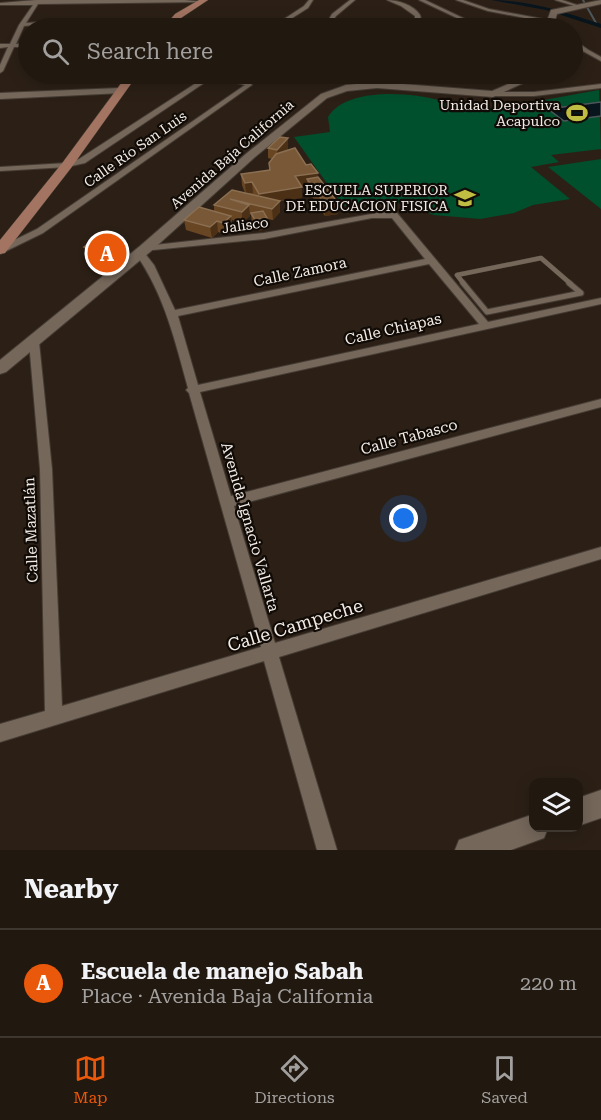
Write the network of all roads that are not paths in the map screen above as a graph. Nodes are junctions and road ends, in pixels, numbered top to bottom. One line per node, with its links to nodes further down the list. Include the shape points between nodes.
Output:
1 (142, 0): 8 (street); 9 (street)
2 (311, 0): 17 (street)
3 (354, 0): 18 (street)
4 (389, 0): 19 (street, via 411,10)
5 (421, 0): 20 (street)
6 (458, 0): 21 (street, via 488,10)
7 (557, 0): 13 (street)
8 (99, 1): 10 (street)
9 (198, 1): 15 (main road); 16 (main road)
10 (37, 2): 12 (street); 14 (street)
11 (601, 2): 13 (main road)
12 (0, 4)
13 (580, 6): 21 (main road, via 563,9)
14 (27, 18)
15 (168, 18)
16 (176, 18)
17 (290, 18)
18 (332, 18)
19 (418, 18)
20 (459, 18)
21 (551, 18)
22 (18, 33): 23 (street)
23 (12, 45): 24 (street); 25 (street); 28 (street)
24 (18, 45)
25 (0, 46)
26 (583, 49): 27 (street)
27 (601, 59)
28 (0, 71)
29 (120, 84): 36 (main road)
30 (198, 84): 39 (street, via 82,160)
31 (248, 84): 42 (street, Calle Río San Luis, via 40,231)
32 (352, 84): 43 (main road, Avenida Baja California, via 324,96)
33 (386, 84): 37 (main road, Avenida Baja California)
34 (516, 84): 37 (main road)
35 (601, 86): 37 (street, Avenida Baja California)
36 (114, 91): 38 (main road); 39 (main road)
37 (494, 94)
38 (0, 96)
39 (62, 165): 40 (street); 41 (main road); 42 (main road)
40 (0, 169)
41 (0, 235)
42 (0, 251)
43 (143, 251): 44 (street, Jalisco, via 394,215); 47 (street, Avenida Ignacio Vallarta); 49 (main road, Avenida Baja California)
44 (434, 260): 47 (street, Calle Zamora); 48 (street)
45 (581, 293): 45 (lane, via 541,258 457,275 487,312); 46 (lane)
46 (596, 302): 48 (street, Calle Chiapas)
47 (172, 314): 51 (street, Avenida Ignacio Vallarta)
48 (484, 324): 51 (street, Calle Chiapas)
49 (34, 342): 50 (main road, Avenida Baja California); 56 (street, Calle Mazatlán, via 46,469)
50 (0, 368)
51 (192, 390): 53 (street, Avenida Ignacio Vallarta)
52 (601, 403): 53 (street, Calle Tabasco)
53 (226, 503): 55 (street, Avenida Ignacio Vallarta)
54 (601, 553): 55 (street, Calle Campeche)
55 (268, 654): 56 (street, Calle Campeche); 61 (street, Avenida Ignacio Vallarta)
56 (54, 718): 57 (street, Calle Campeche)
57 (0, 733)
58 (601, 804): 59 (main road)
59 (583, 811)
60 (529, 830): 62 (main road)
61 (327, 850)
62 (469, 850)

